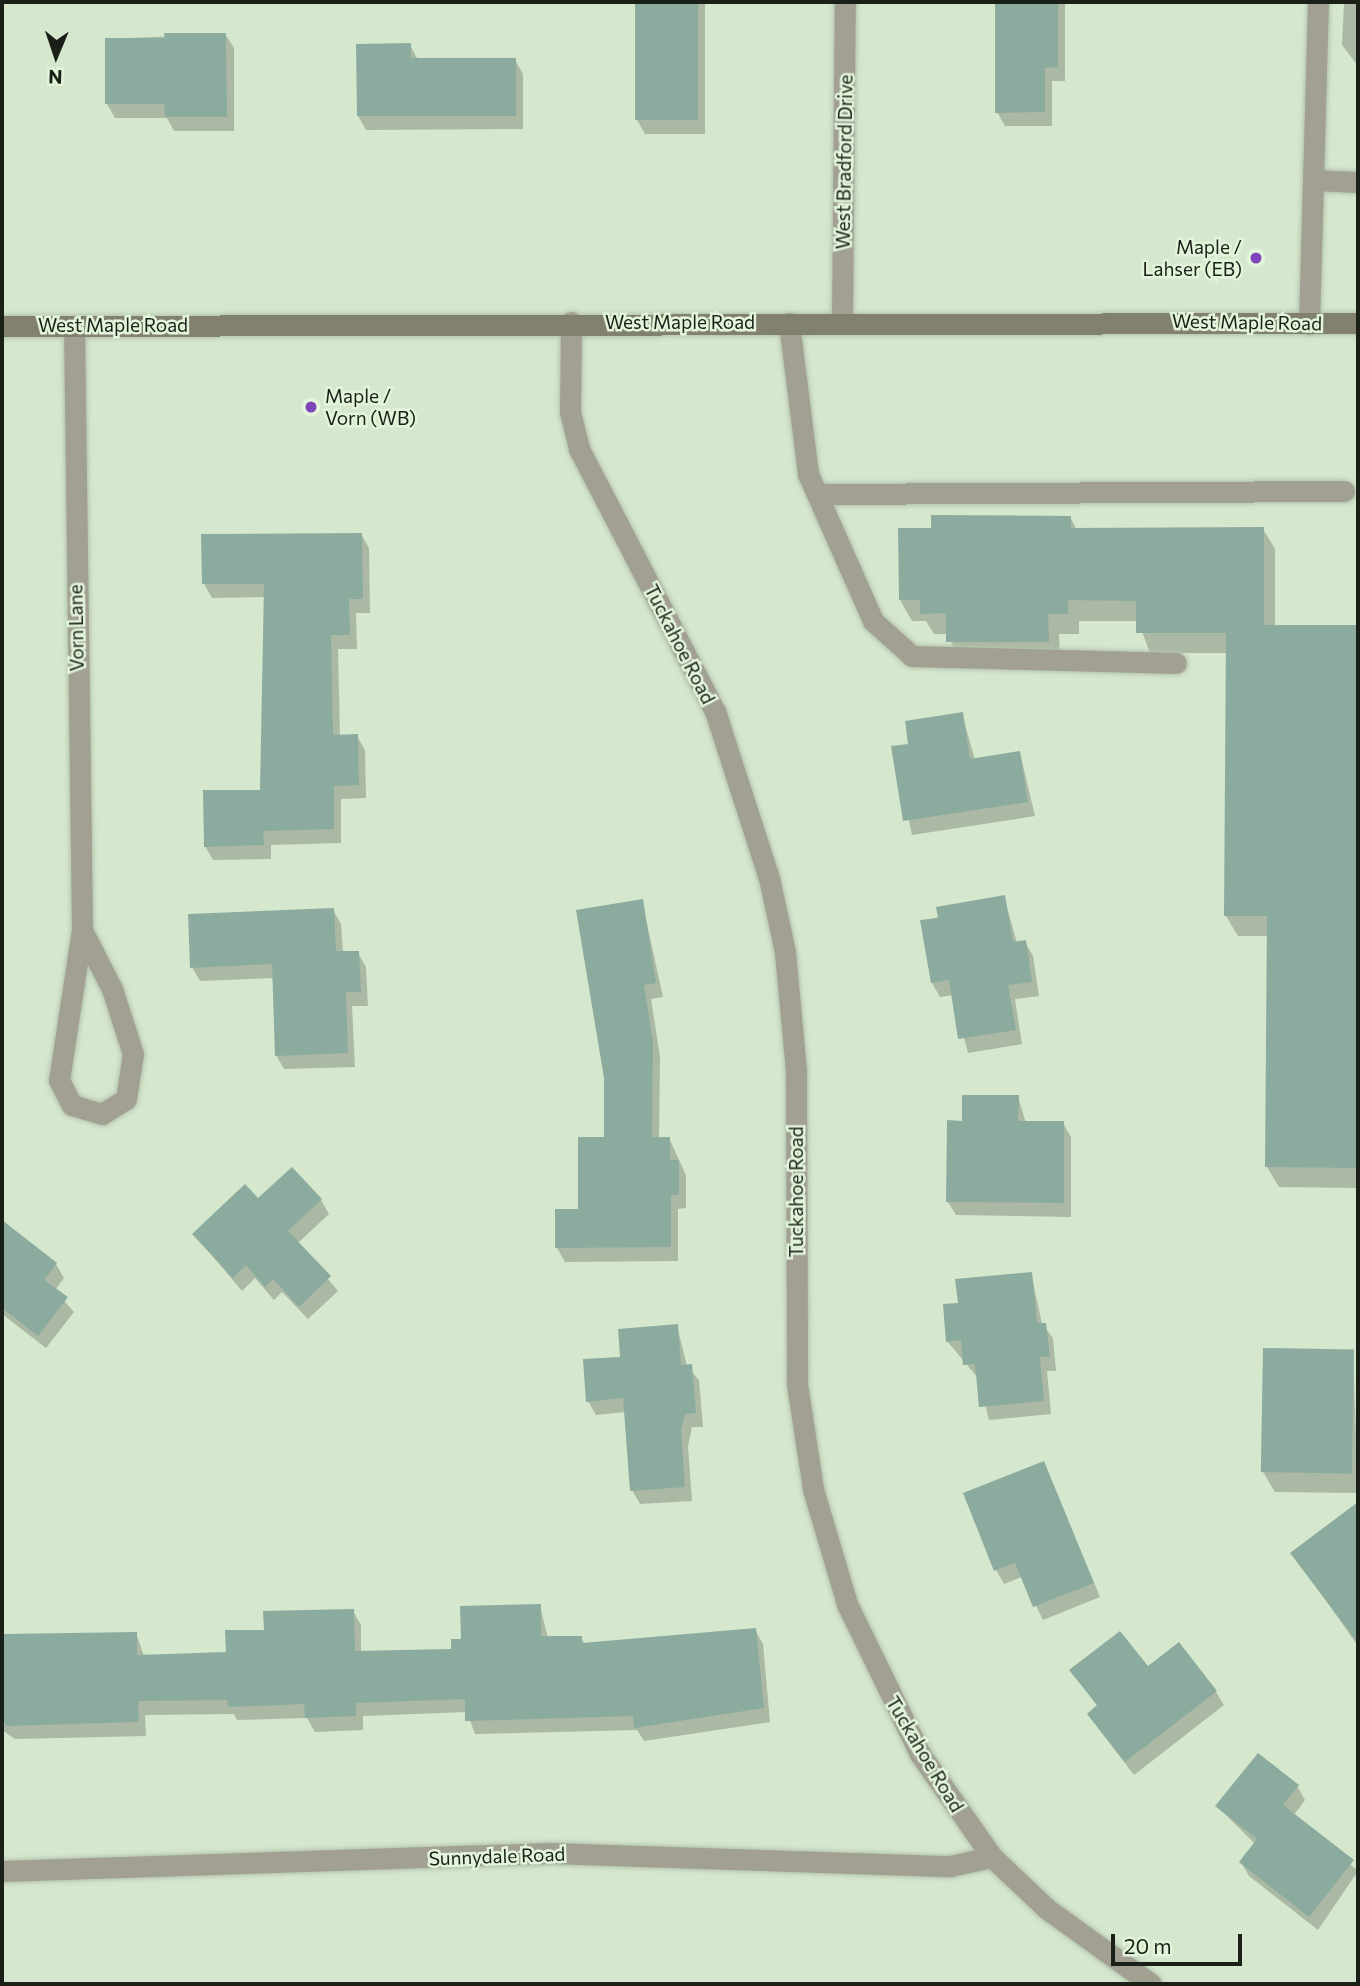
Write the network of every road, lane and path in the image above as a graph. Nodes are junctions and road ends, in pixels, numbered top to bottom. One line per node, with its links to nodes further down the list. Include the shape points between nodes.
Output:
1 (845, 2): 7 (street, West Bradford Drive)
2 (1318, 2): 3 (street)
3 (1314, 180): 4 (street); 9 (street)
4 (1358, 182)
5 (571, 322): 6 (main road, West Maple Road); 11 (main road, West Maple Road); 16 (street, Tuckahoe Road, via 570,412 579,449 715,711 755,826 785,952 796,1071 797,1384 813,1489 869,1656 920,1754)
6 (789, 323): 7 (main road, West Maple Road); 13 (street, via 808,474)
7 (842, 323): 9 (main road, West Maple Road)
8 (1358, 323): 9 (main road, West Maple Road)
9 (1308, 324)
10 (2, 326): 11 (main road, West Maple Road)
11 (74, 327): 15 (street, Vorn Lane)
12 (1344, 491): 13 (street)
13 (821, 494): 14 (street, via 873,621 912,656)
14 (1176, 663)
15 (82, 930): 15 (street, Vorn Lane, via 59,1080 72,1105 102,1114 127,1099 133,1054 112,989)
16 (992, 1857): 17 (street, Sunnydale Road, via 950,1866 550,1853); 18 (street, Tuckahoe Road, via 1046,1909)
17 (2, 1871)
18 (1151, 1984)

